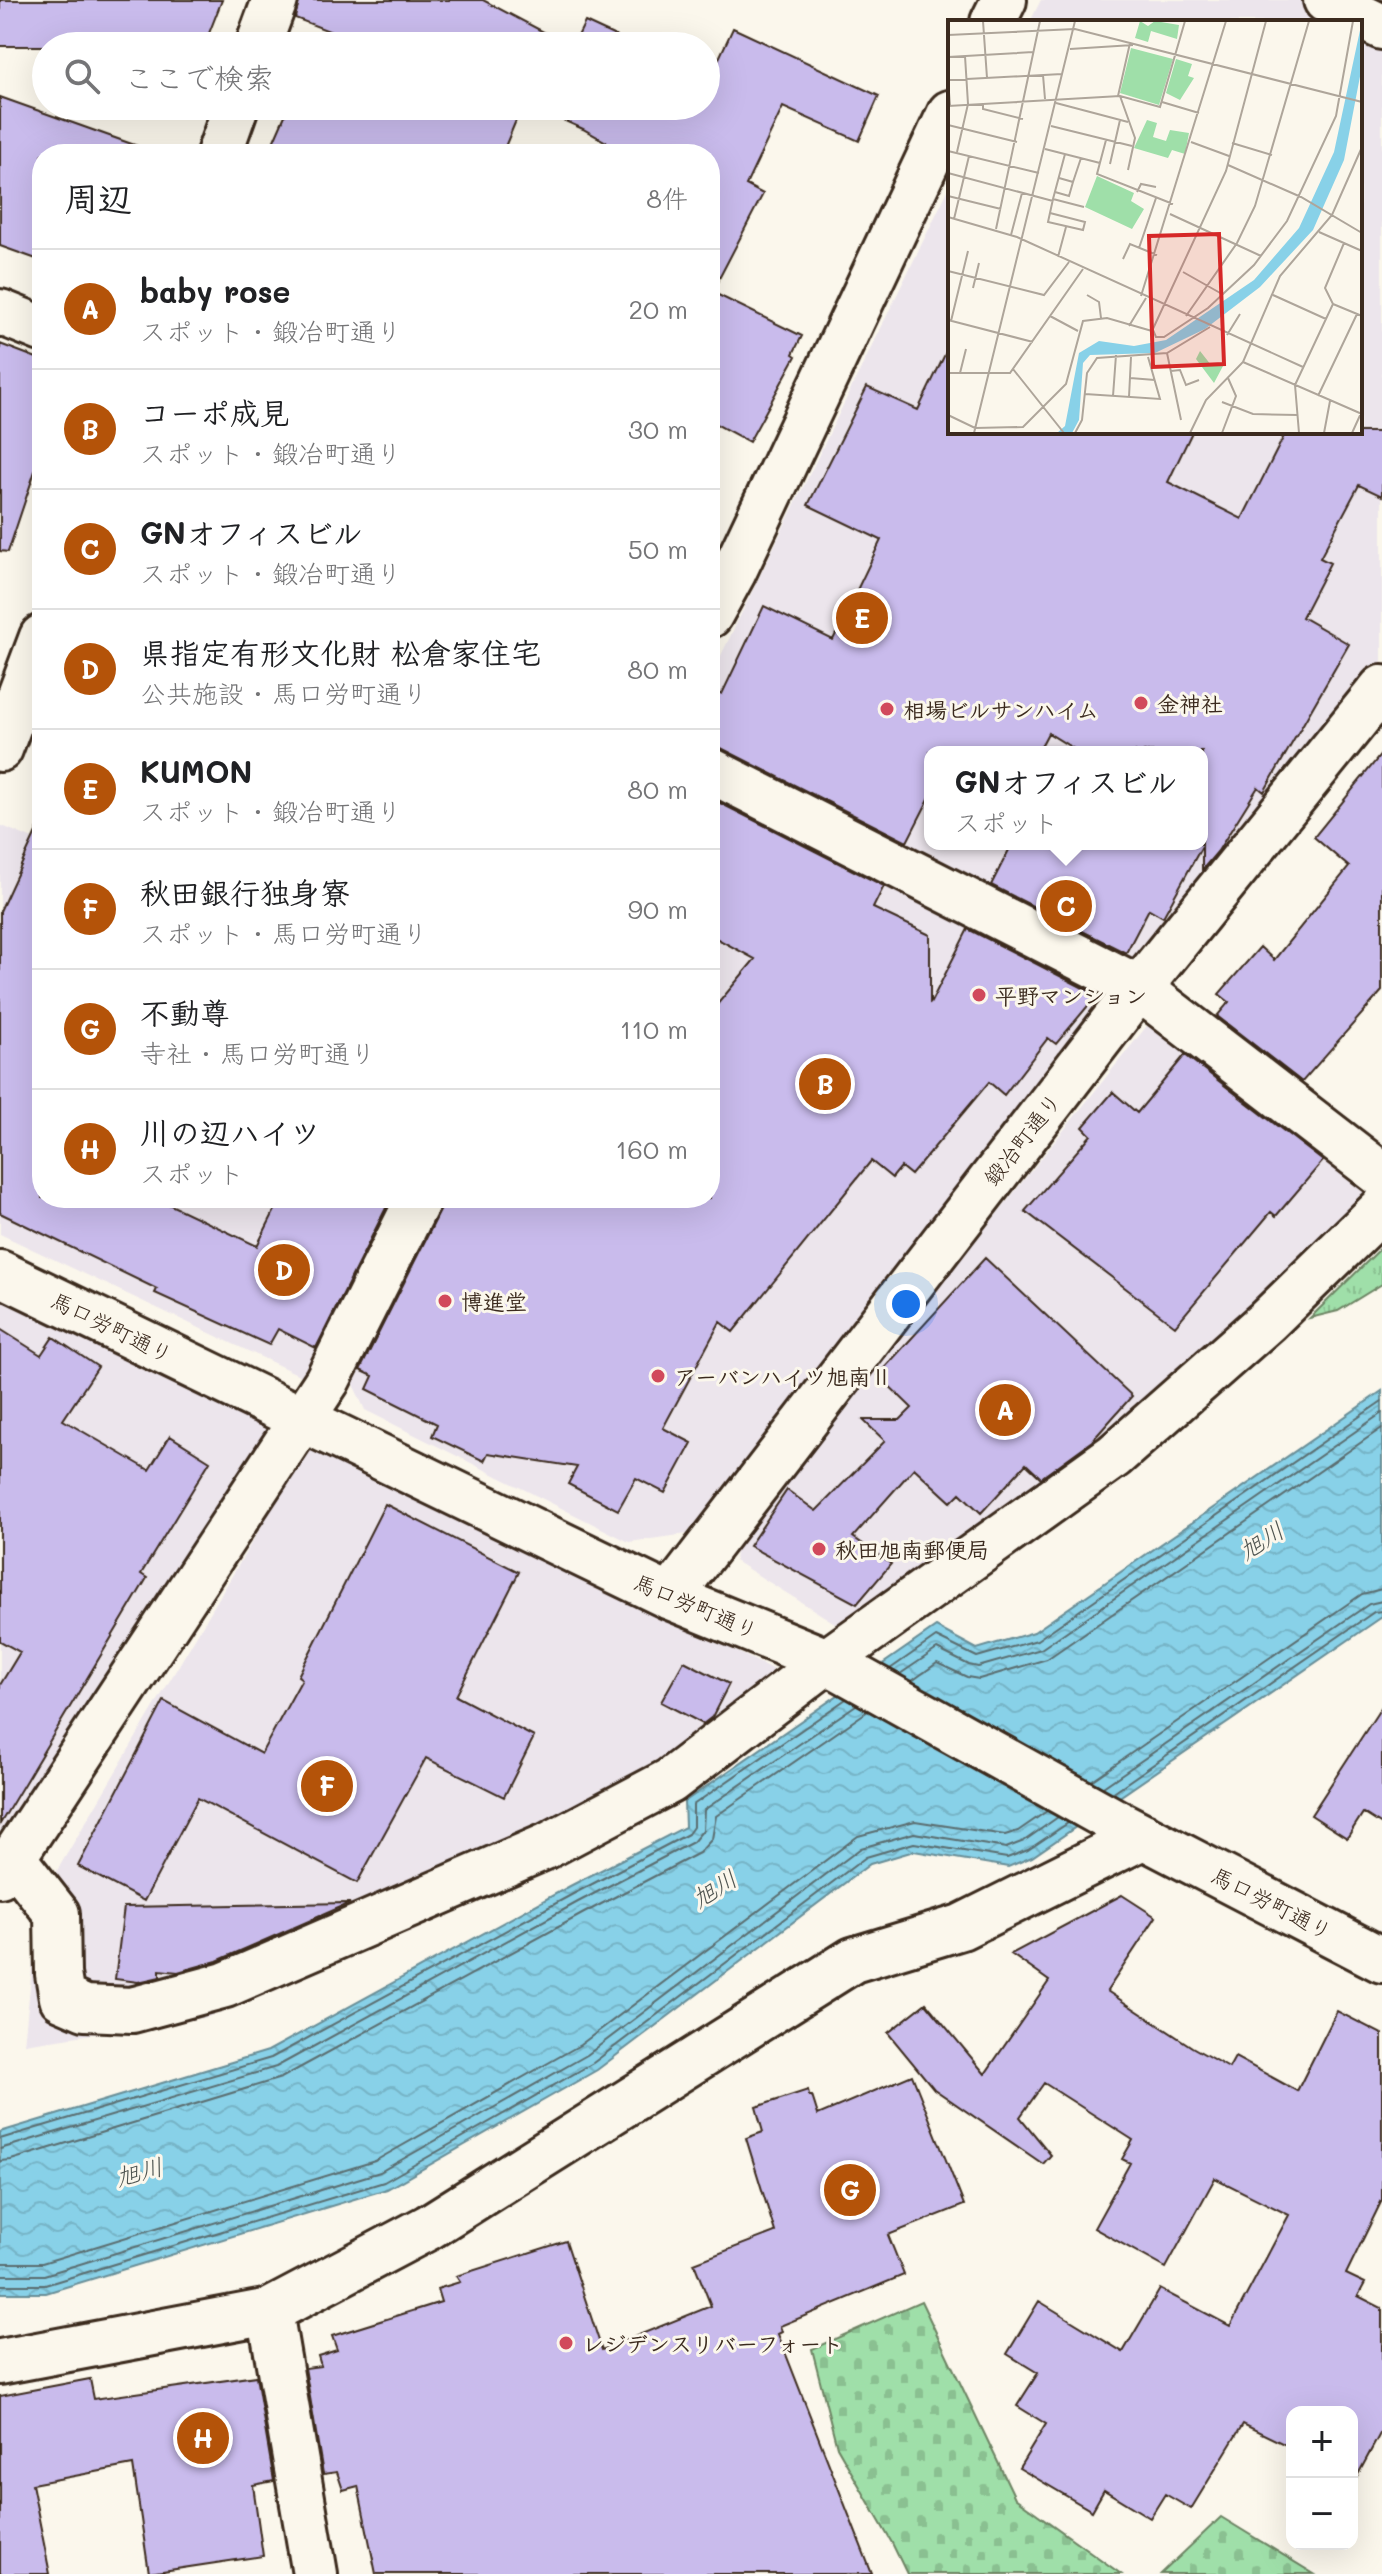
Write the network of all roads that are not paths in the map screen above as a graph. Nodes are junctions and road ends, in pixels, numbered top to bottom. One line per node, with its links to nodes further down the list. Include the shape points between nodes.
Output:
1 (275, 0): 6 (street)
2 (1004, 0): 4 (street)
3 (1326, 0): 5 (street)
4 (994, 20)
5 (1382, 27)
6 (263, 32)
7 (948, 117): 12 (street)
8 (231, 120): 9 (street)
9 (223, 144)
10 (0, 312): 11 (street)
11 (32, 325)
12 (720, 597)
13 (32, 664): 15 (street)
14 (1382, 688): 17 (street, 鍛冶町通り)
15 (0, 749)
16 (720, 775): 17 (street)
17 (1139, 988): 18 (street); 23 (street, 鍛冶町通り)
18 (1382, 1175)
19 (414, 1208): 22 (street, via 327,1381)
20 (1382, 1209): 24 (street, via 1267,1321 1114,1456)
21 (0, 1273): 22 (street, 馬口労町通り)
22 (301, 1419): 23 (street, 馬口労町通り); 26 (street)
23 (670, 1597): 24 (street, 馬口労町通り)
24 (842, 1668): 25 (street, 馬口労町通り); 26 (street, via 670,1781 547,1846 225,1985 132,2010 85,2008 62,1998 57,1914)
25 (1130, 1829): 27 (street, 馬口労町通り); 28 (street, via 961,1927 853,1960 429,2227)
26 (7, 1866)
27 (1382, 1960)
28 (270, 2311): 29 (street); 30 (street)
29 (0, 2362)
30 (315, 2574)

